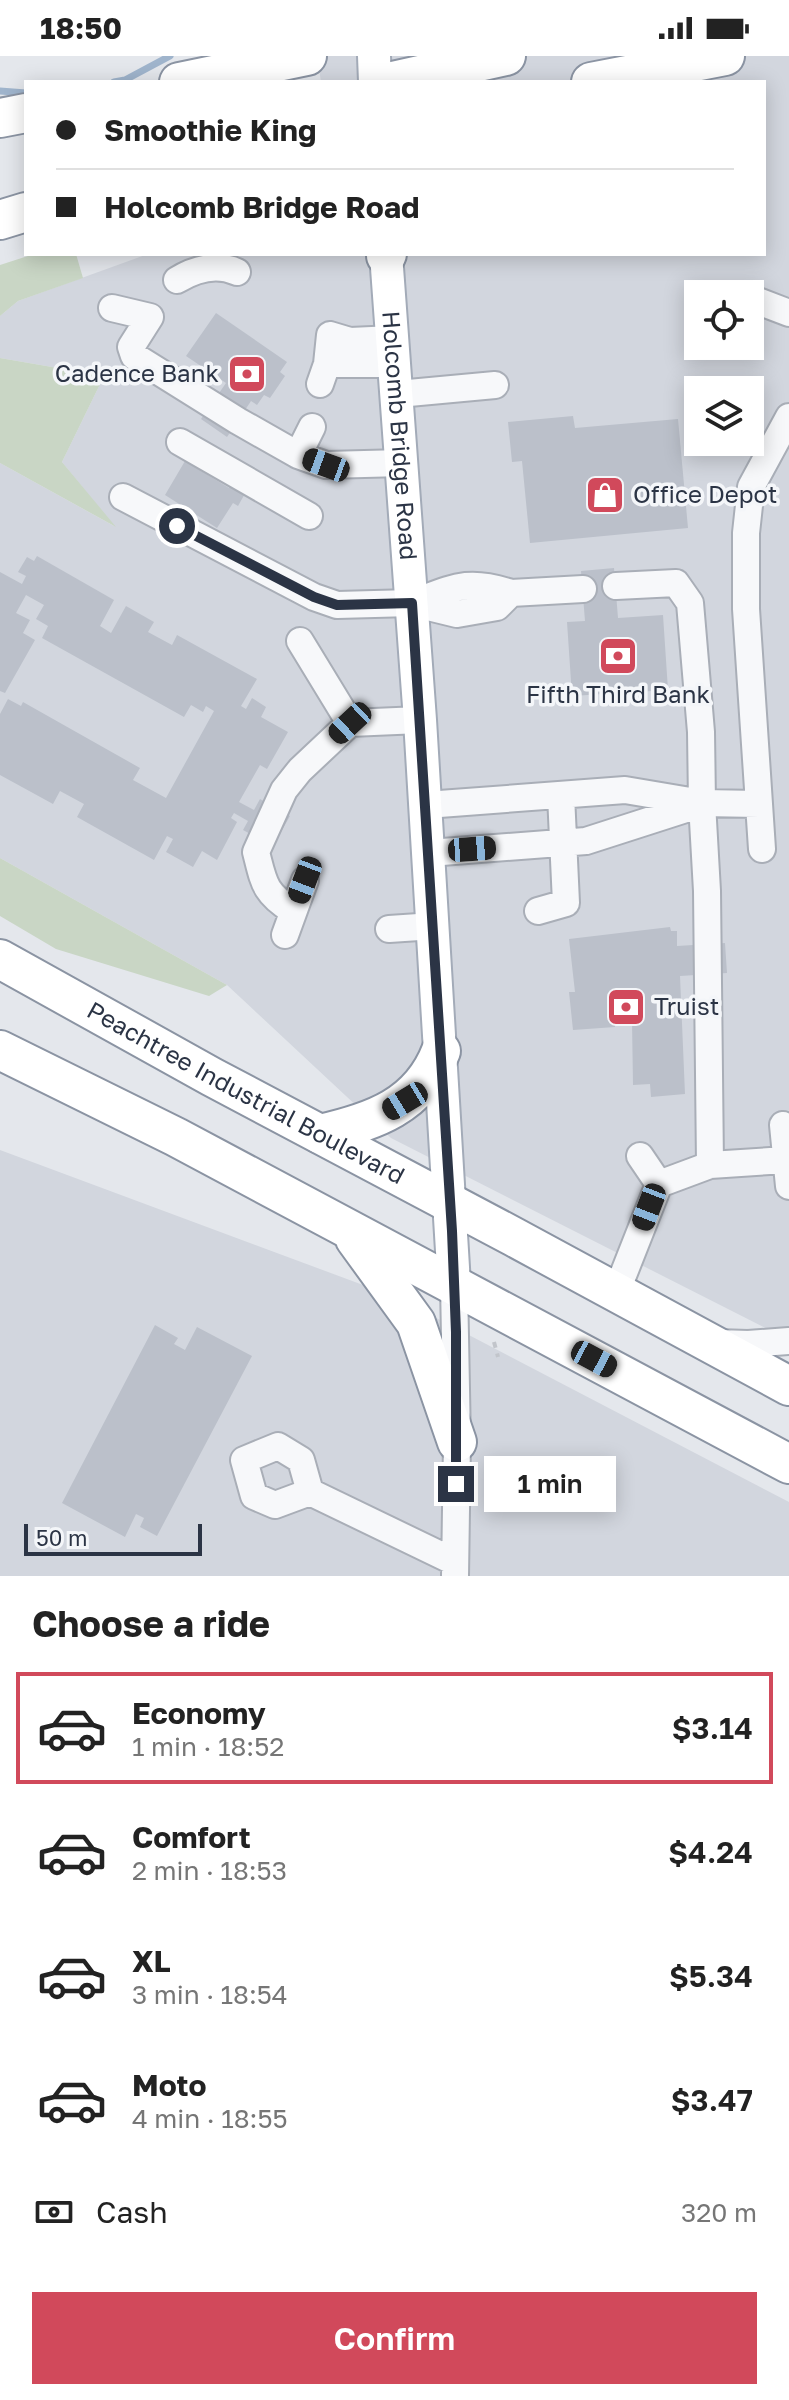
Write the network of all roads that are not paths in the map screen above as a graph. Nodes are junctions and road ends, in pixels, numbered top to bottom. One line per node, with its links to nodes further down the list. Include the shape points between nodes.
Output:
1 (307, 56): 5 (highway)
2 (374, 56): 6 (main road)
3 (506, 56): 7 (highway)
4 (725, 56): 8 (highway)
5 (189, 80)
6 (375, 80)
7 (397, 80)
8 (601, 80)
9 (24, 113): 10 (highway)
10 (0, 118)
11 (24, 213): 12 (highway)
12 (0, 220)
13 (386, 256): 19 (main road, Holcomb Bridge Road)
14 (237, 272): 15 (street, via 210,268)
15 (177, 280)
16 (764, 303): 18 (street)
17 (112, 308): 24 (street, via 150,317 133,341 134,356)
18 (789, 313)
19 (396, 366): 19 (street, via 350,341 330,335 324,374); 20 (street); 25 (main road, Holcomb Bridge Road)
20 (495, 385)
21 (789, 417): 36 (street, via 751,487 746,533)
22 (312, 427): 24 (street)
23 (180, 442): 27 (street)
24 (298, 455): 25 (street, via 326,465)
25 (403, 463): 30 (main road, Holcomb Bridge Road)
26 (123, 497): 30 (street, via 314,585 337,605)
27 (309, 516)
28 (616, 586): 35 (street, via 676,583 690,603)
29 (583, 589): 30 (street, via 506,605 485,585 457,587)
30 (412, 603): 32 (main road, Holcomb Bridge Road)
31 (300, 641): 33 (street)
32 (420, 720): 33 (street); 37 (main road, Holcomb Bridge Road)
33 (347, 736): 41 (street, via 300,770 284,790 256,852 264,880 289,923)
34 (561, 795): 35 (street, via 625,790); 37 (street); 38 (street)
35 (702, 803): 36 (street); 38 (street, via 586,841); 51 (street)
36 (759, 804): 39 (street)
37 (426, 805): 40 (main road, Holcomb Bridge Road)
38 (563, 842): 40 (street); 42 (street, via 566,903)
39 (762, 849)
40 (429, 853): 43 (main road, Holcomb Bridge Road)
41 (305, 880)
42 (538, 911)
43 (434, 926): 44 (street); 47 (main road, Holcomb Bridge Road)
44 (389, 929)
45 (0, 959): 49 (highway, Peachtree Industrial Boulevard)
46 (0, 1050): 55 (highway)
47 (441, 1051): 49 (highway, via 434,1071 405,1101 359,1126); 54 (main road, Holcomb Bridge Road)
48 (783, 1125): 52 (street)
49 (320, 1134): 54 (highway, Peachtree Industrial Boulevard)
50 (640, 1156): 53 (street)
51 (710, 1165): 52 (street); 53 (street)
52 (788, 1173)
53 (659, 1184): 57 (street)
54 (450, 1204): 56 (main road, Holcomb Bridge Road); 57 (highway, Peachtree Industrial Boulevard)
55 (346, 1227): 56 (highway); 61 (highway, via 416,1323)
56 (454, 1284): 61 (street, Holcomb Bridge Road); 62 (highway)
57 (616, 1293): 59 (highway, Peachtree Industrial Boulevard)
58 (789, 1341): 59 (street)
59 (708, 1342): 60 (highway, Peachtree Industrial Boulevard)
60 (789, 1386)
61 (457, 1442): 64 (street, Holcomb Bridge Road)
62 (789, 1464)
63 (310, 1492): 64 (street)
64 (455, 1569)

